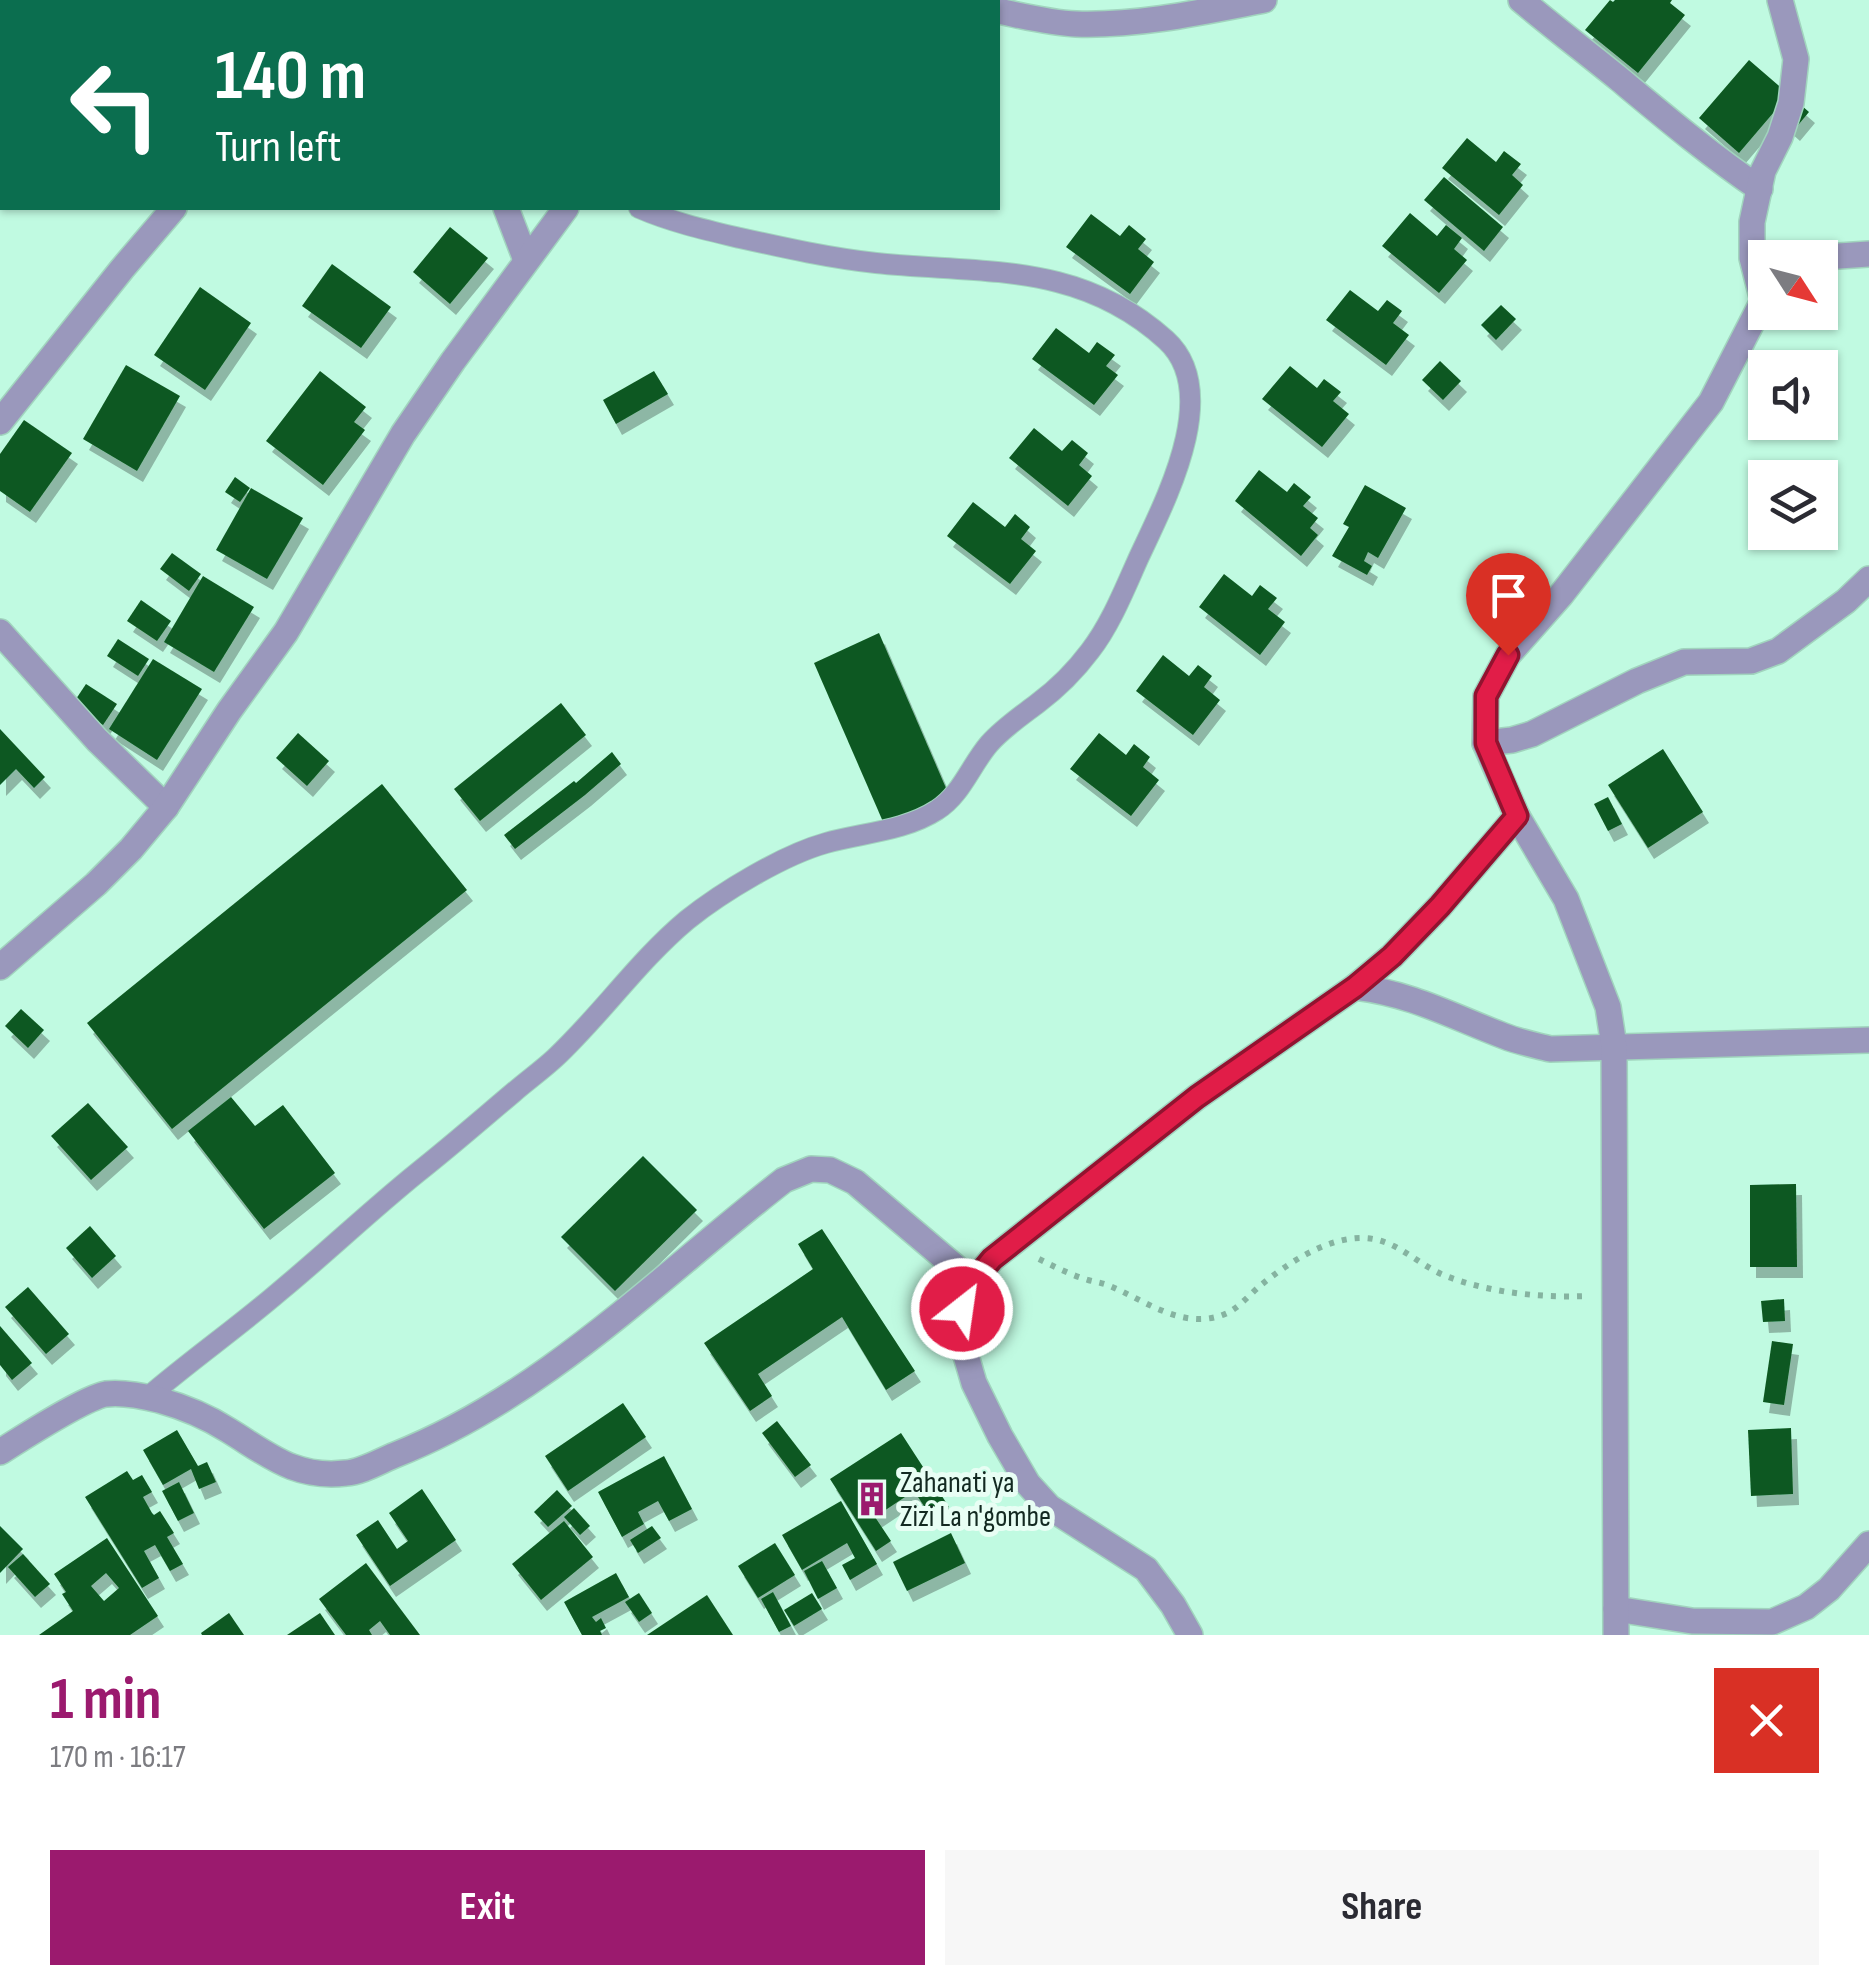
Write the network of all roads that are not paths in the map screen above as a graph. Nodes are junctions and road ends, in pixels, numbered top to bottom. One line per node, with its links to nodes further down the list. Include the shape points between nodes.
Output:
1 (1264, 0): 4 (street, via 1122,22 1072,24)
2 (1521, 0): 5 (street)
3 (1780, 0): 5 (street, via 1796,58 1793,88)
4 (1000, 11)
5 (1760, 189): 10 (street)
6 (172, 210): 15 (street)
7 (507, 210): 13 (street)
8 (564, 210): 13 (street)
9 (643, 210): 26 (lane, via 792,249 1020,273 1101,296 1169,343 1186,368 1190,409 1167,496 1094,647 1069,677 987,746 944,806 926,817 802,851 691,917 552,1060)
10 (1752, 240)
11 (1869, 254): 12 (street)
12 (1838, 256)
13 (526, 260): 19 (street, via 403,434 286,632)
14 (1748, 330): 18 (street, via 1712,402 1508,655 1486,696)
15 (0, 422)
16 (1869, 578): 18 (street, via 1778,651 1750,661 1684,662 1532,734)
17 (0, 632): 19 (street)
18 (1486, 743): 20 (street)
19 (166, 807): 21 (street, via 96,884)
20 (1517, 816): 22 (street, via 1440,906); 24 (street, via 1566,900 1608,1007)
21 (0, 967)
22 (1355, 987): 24 (street, via 1405,996 1550,1049); 25 (street, via 1197,1097 992,1259)
23 (1869, 1040): 24 (street)
24 (1614, 1046): 29 (street)
25 (973, 1282): 26 (street, via 855,1182 811,1169 784,1180 535,1379 431,1441 350,1473 315,1474 282,1464 189,1408); 30 (street, via 962,1309 962,1342 974,1382 1028,1484 1048,1507 1146,1569)
26 (148, 1397): 27 (street, via 104,1394)
27 (0, 1452)
28 (1869, 1544): 29 (street, via 1828,1589 1772,1622)
29 (1616, 1622)
30 (1190, 1635)

